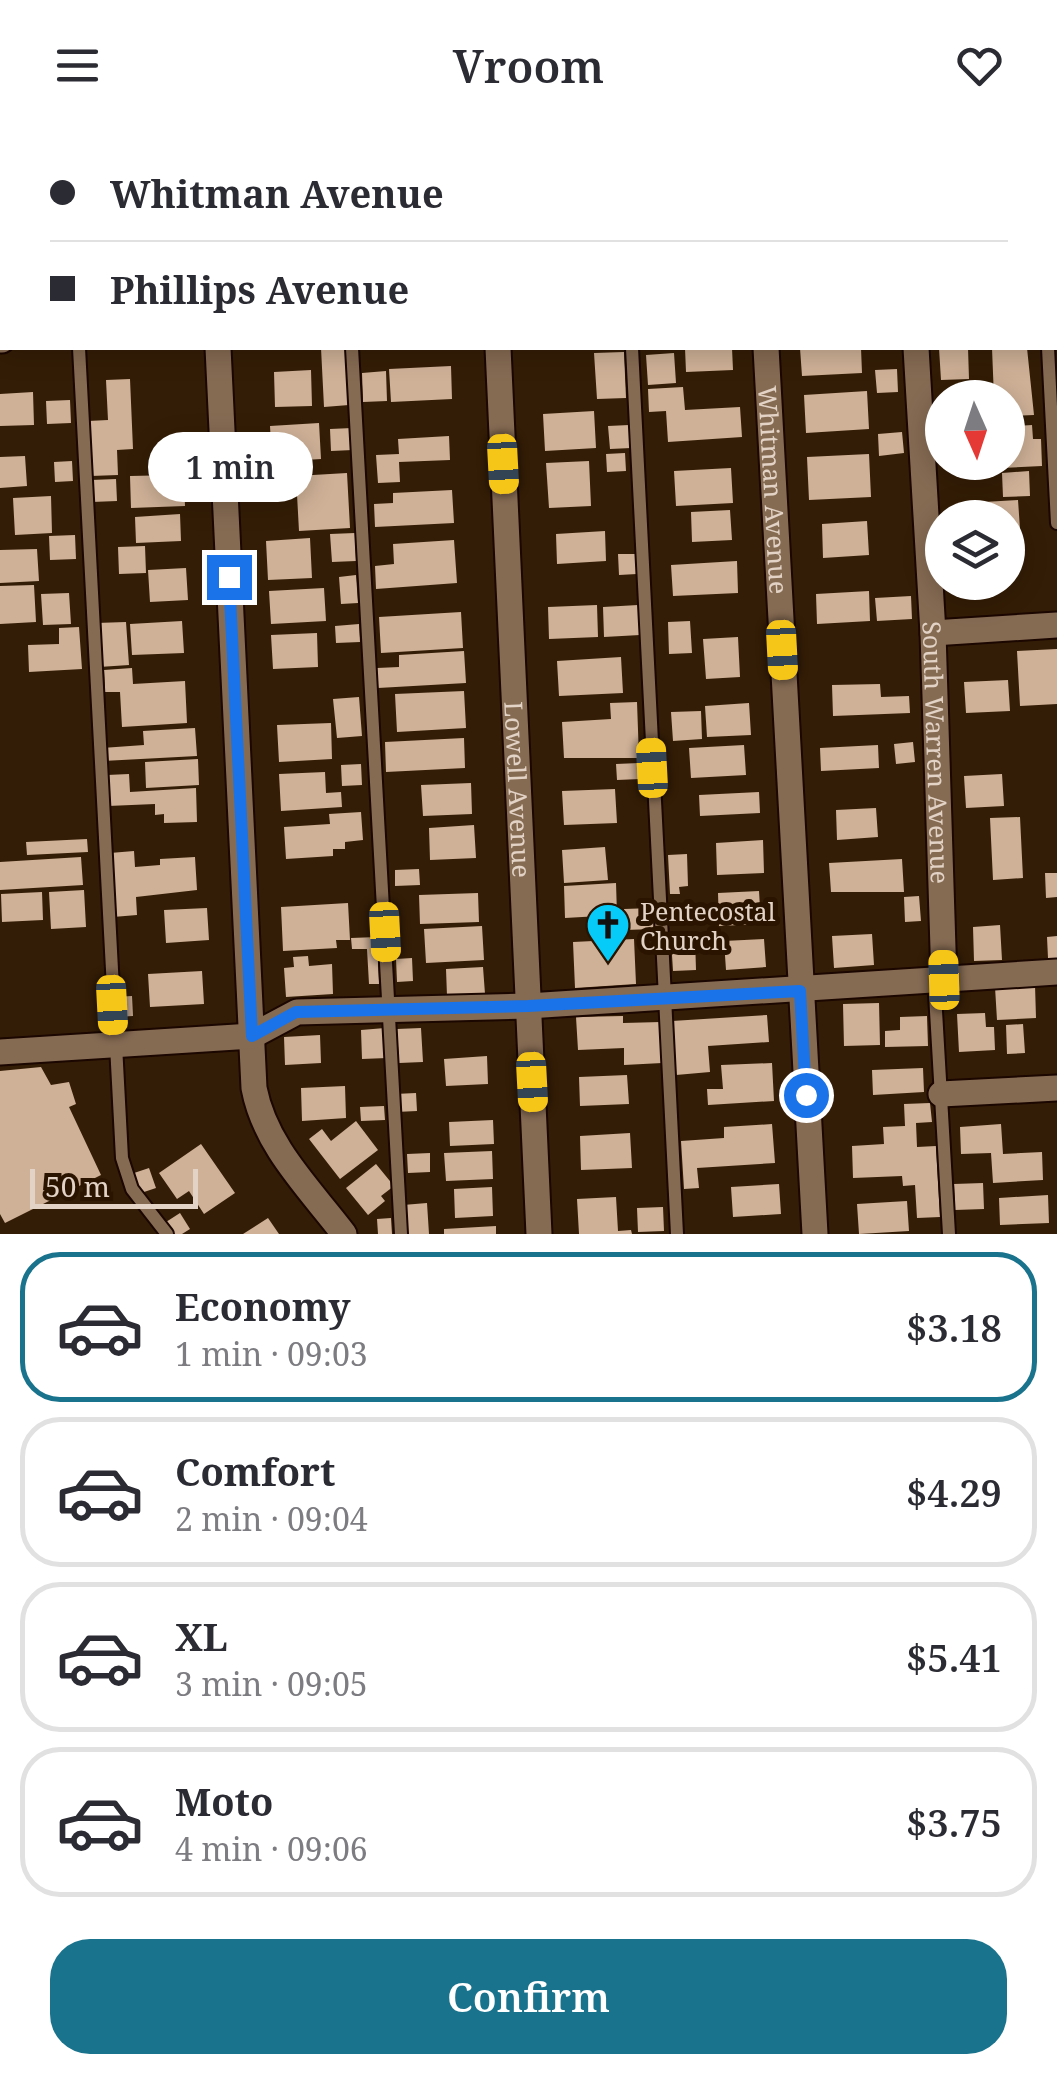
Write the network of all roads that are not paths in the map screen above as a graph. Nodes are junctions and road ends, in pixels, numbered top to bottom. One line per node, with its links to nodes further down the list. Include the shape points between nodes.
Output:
1 (78, 350): 19 (lane)
2 (218, 350): 18 (street)
3 (352, 350): 17 (lane)
4 (498, 350): 16 (street, Lowell Avenue)
5 (632, 350): 15 (lane)
6 (766, 350): 14 (street, Whitman Avenue)
7 (916, 350): 11 (street, South Warren Avenue)
8 (1048, 350): 9 (lane)
9 (1057, 523)
10 (1057, 625): 11 (street)
11 (933, 633): 13 (street, South Warren Avenue)
12 (1057, 972): 13 (street)
13 (944, 980): 14 (street); 22 (lane, via 935,994)
14 (800, 991): 15 (street); 28 (street, Whitman Avenue)
15 (664, 998): 16 (street); 27 (lane)
16 (528, 1006): 17 (street); 26 (street, Lowell Avenue)
17 (389, 1010): 18 (street, via 296,1012); 25 (lane)
18 (252, 1036): 19 (street); 24 (street, via 254,1088 269,1137)
19 (114, 1043): 20 (street); 23 (lane, via 127,1178)
20 (0, 1052)
21 (1057, 1088): 22 (street)
22 (940, 1094): 29 (lane)
23 (166, 1234)
24 (344, 1234)
25 (400, 1234)
26 (539, 1234)
27 (677, 1234)
28 (815, 1234)
29 (949, 1234)

